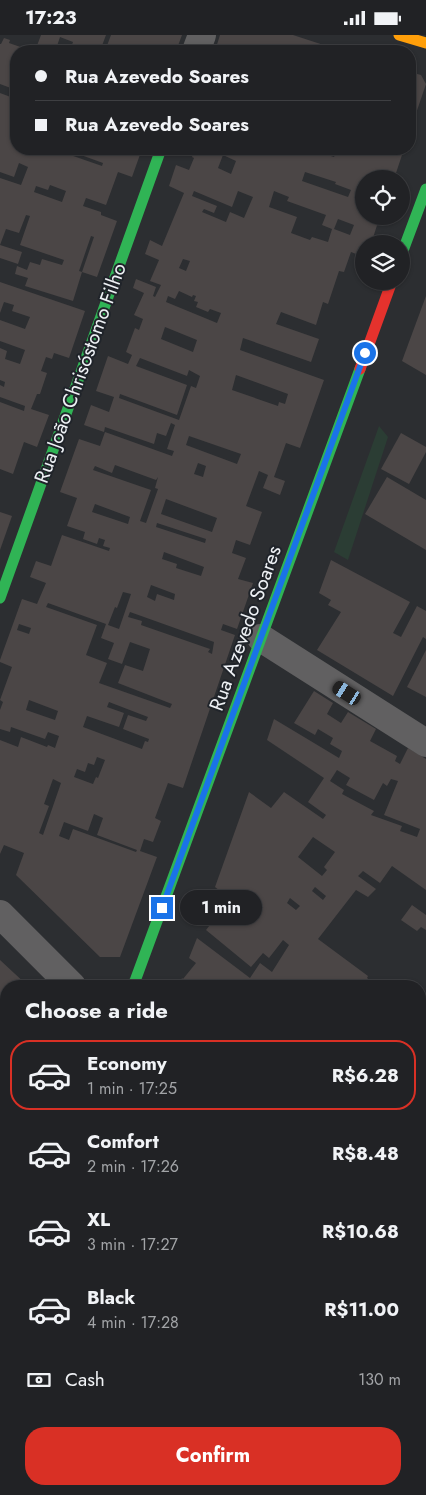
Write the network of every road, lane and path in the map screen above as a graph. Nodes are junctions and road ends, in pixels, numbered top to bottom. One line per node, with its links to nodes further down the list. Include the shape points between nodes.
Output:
1 (399, 35): 2 (street)
2 (426, 43)
3 (159, 155): 7 (street, Rua João Chrisóstomo Filho)
4 (426, 189): 5 (street)
5 (409, 235)
6 (389, 290): 8 (street, Rua Azevedo Soares)
7 (0, 598)
8 (261, 638): 9 (street); 12 (street, Rua Azevedo Soares)
9 (426, 743)
10 (0, 914): 11 (street)
11 (66, 980)
12 (135, 980)

